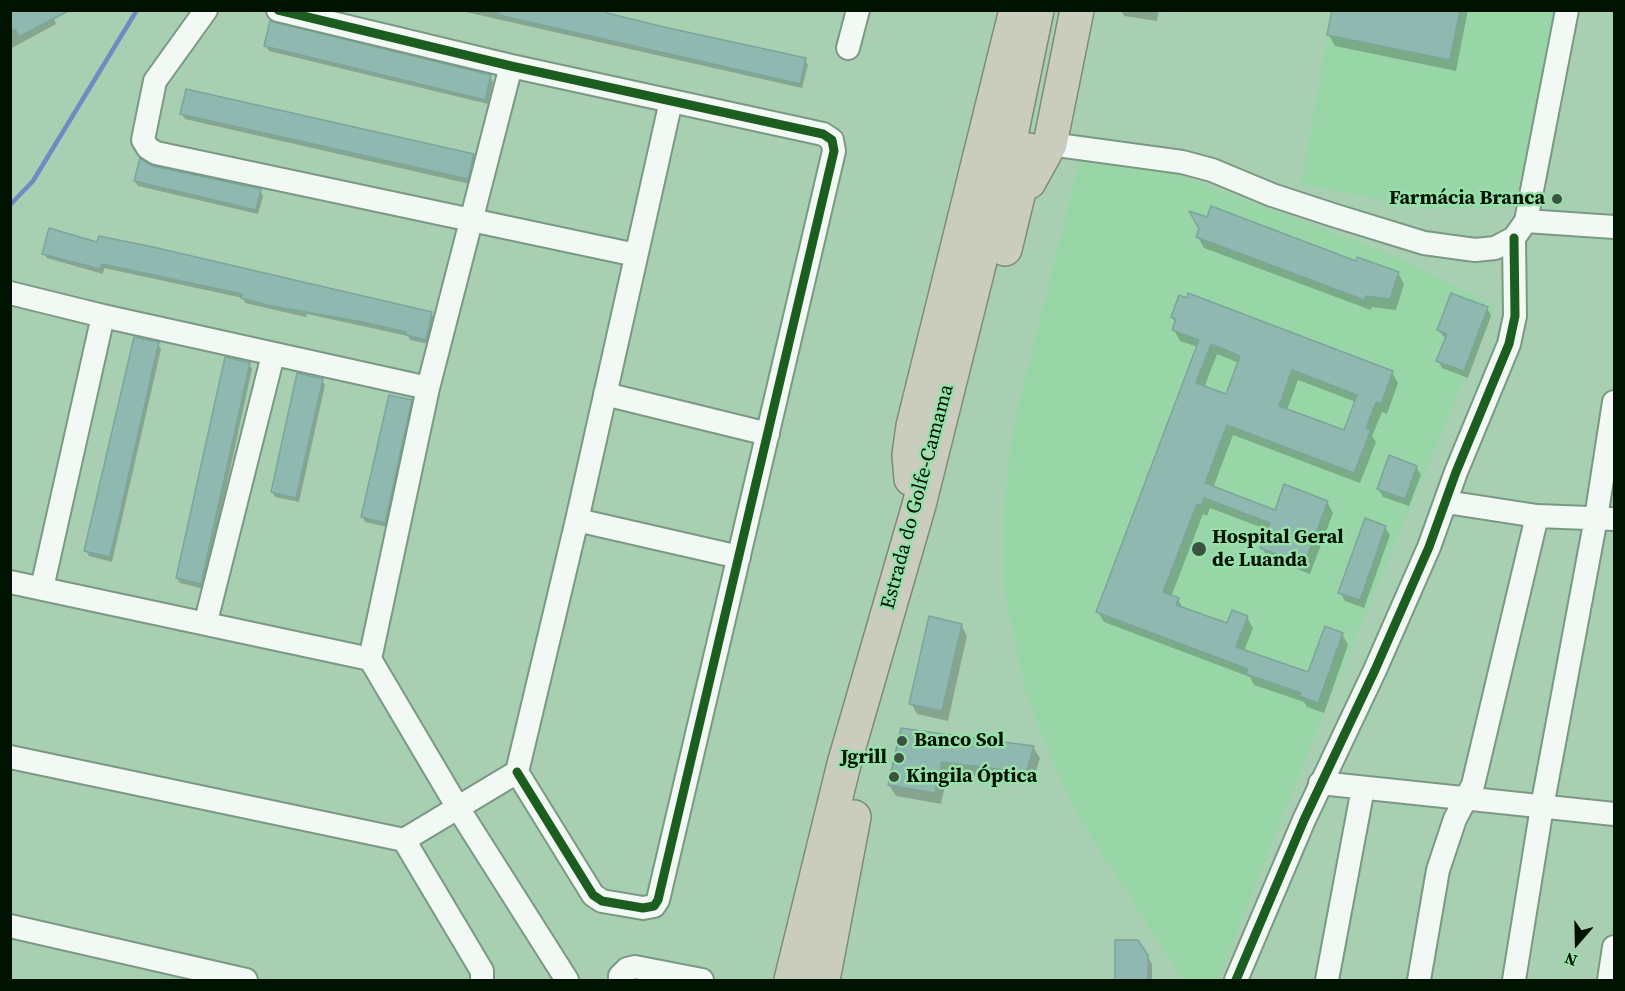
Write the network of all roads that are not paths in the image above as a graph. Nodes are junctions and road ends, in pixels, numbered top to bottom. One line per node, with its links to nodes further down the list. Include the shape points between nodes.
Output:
1 (206, 10): 14 (street, via 155,81 143,140 148,148 156,153)
2 (278, 10): 10 (street)
3 (858, 10): 9 (street)
4 (1016, 10): 26 (highway, via 914,426 909,455)
5 (1037, 10): 26 (highway, Estrada do Golfe-Camama, via 1009,145)
6 (1058, 10): 13 (highway, Estrada do Golfe-Camama)
7 (1077, 10): 12 (highway)
8 (1567, 10): 16 (street)
9 (848, 48)
10 (511, 66): 11 (street); 14 (street)
11 (671, 101): 17 (street); 24 (street, via 823,134 832,140 834,151)
12 (1058, 145): 13 (highway); 16 (street, via 1182,162 1212,170 1313,208 1424,243 1475,250 1495,248)
13 (1020, 196): 52 (highway, Estrada do Golfe-Camama, via 877,719 852,823)
14 (471, 219): 17 (street); 21 (street)
15 (1614, 227): 16 (street)
16 (1520, 230): 25 (street, via 1515,316 1509,344)
17 (636, 255): 22 (street)
18 (10, 293): 19 (street)
19 (103, 316): 20 (street); 32 (street)
20 (273, 355): 21 (street); 33 (street)
21 (428, 388): 34 (street)
22 (605, 394): 24 (street); 29 (street)
23 (1614, 402): 28 (street)
24 (768, 434): 30 (street)
25 (1446, 502): 27 (street); 37 (street, via 1405,603)
26 (919, 505): 51 (highway, Estrada do Golfe-Camama, via 844,764)
27 (1537, 516): 28 (street); 39 (street)
28 (1605, 518): 40 (street)
29 (577, 520): 30 (street); 36 (street)
30 (739, 556): 36 (street, via 654,906 643,908 602,901 593,895)
31 (10, 582): 32 (street)
32 (42, 588): 33 (street)
33 (206, 621): 34 (street)
34 (370, 658): 41 (street)
35 (10, 757): 43 (street)
36 (517, 772): 41 (street)
37 (1320, 783): 38 (street); 53 (street)
38 (1363, 788): 39 (street); 54 (street)
39 (1468, 798): 40 (street); 55 (street, via 1455,819 1438,870)
40 (1542, 807): 42 (street); 56 (street)
41 (458, 808): 43 (street); 48 (street)
42 (1614, 814)
43 (404, 840): 47 (street, via 482,971)
44 (10, 926): 46 (street)
45 (1614, 947): 57 (street)
46 (246, 981)
47 (482, 981)
48 (567, 981)
49 (620, 981): 50 (street, via 627,969 635,968)
50 (702, 981)
51 (791, 981)
52 (823, 981)
53 (1236, 981)
54 (1328, 981)
55 (1419, 981)
56 (1514, 981)
57 (1609, 981)

